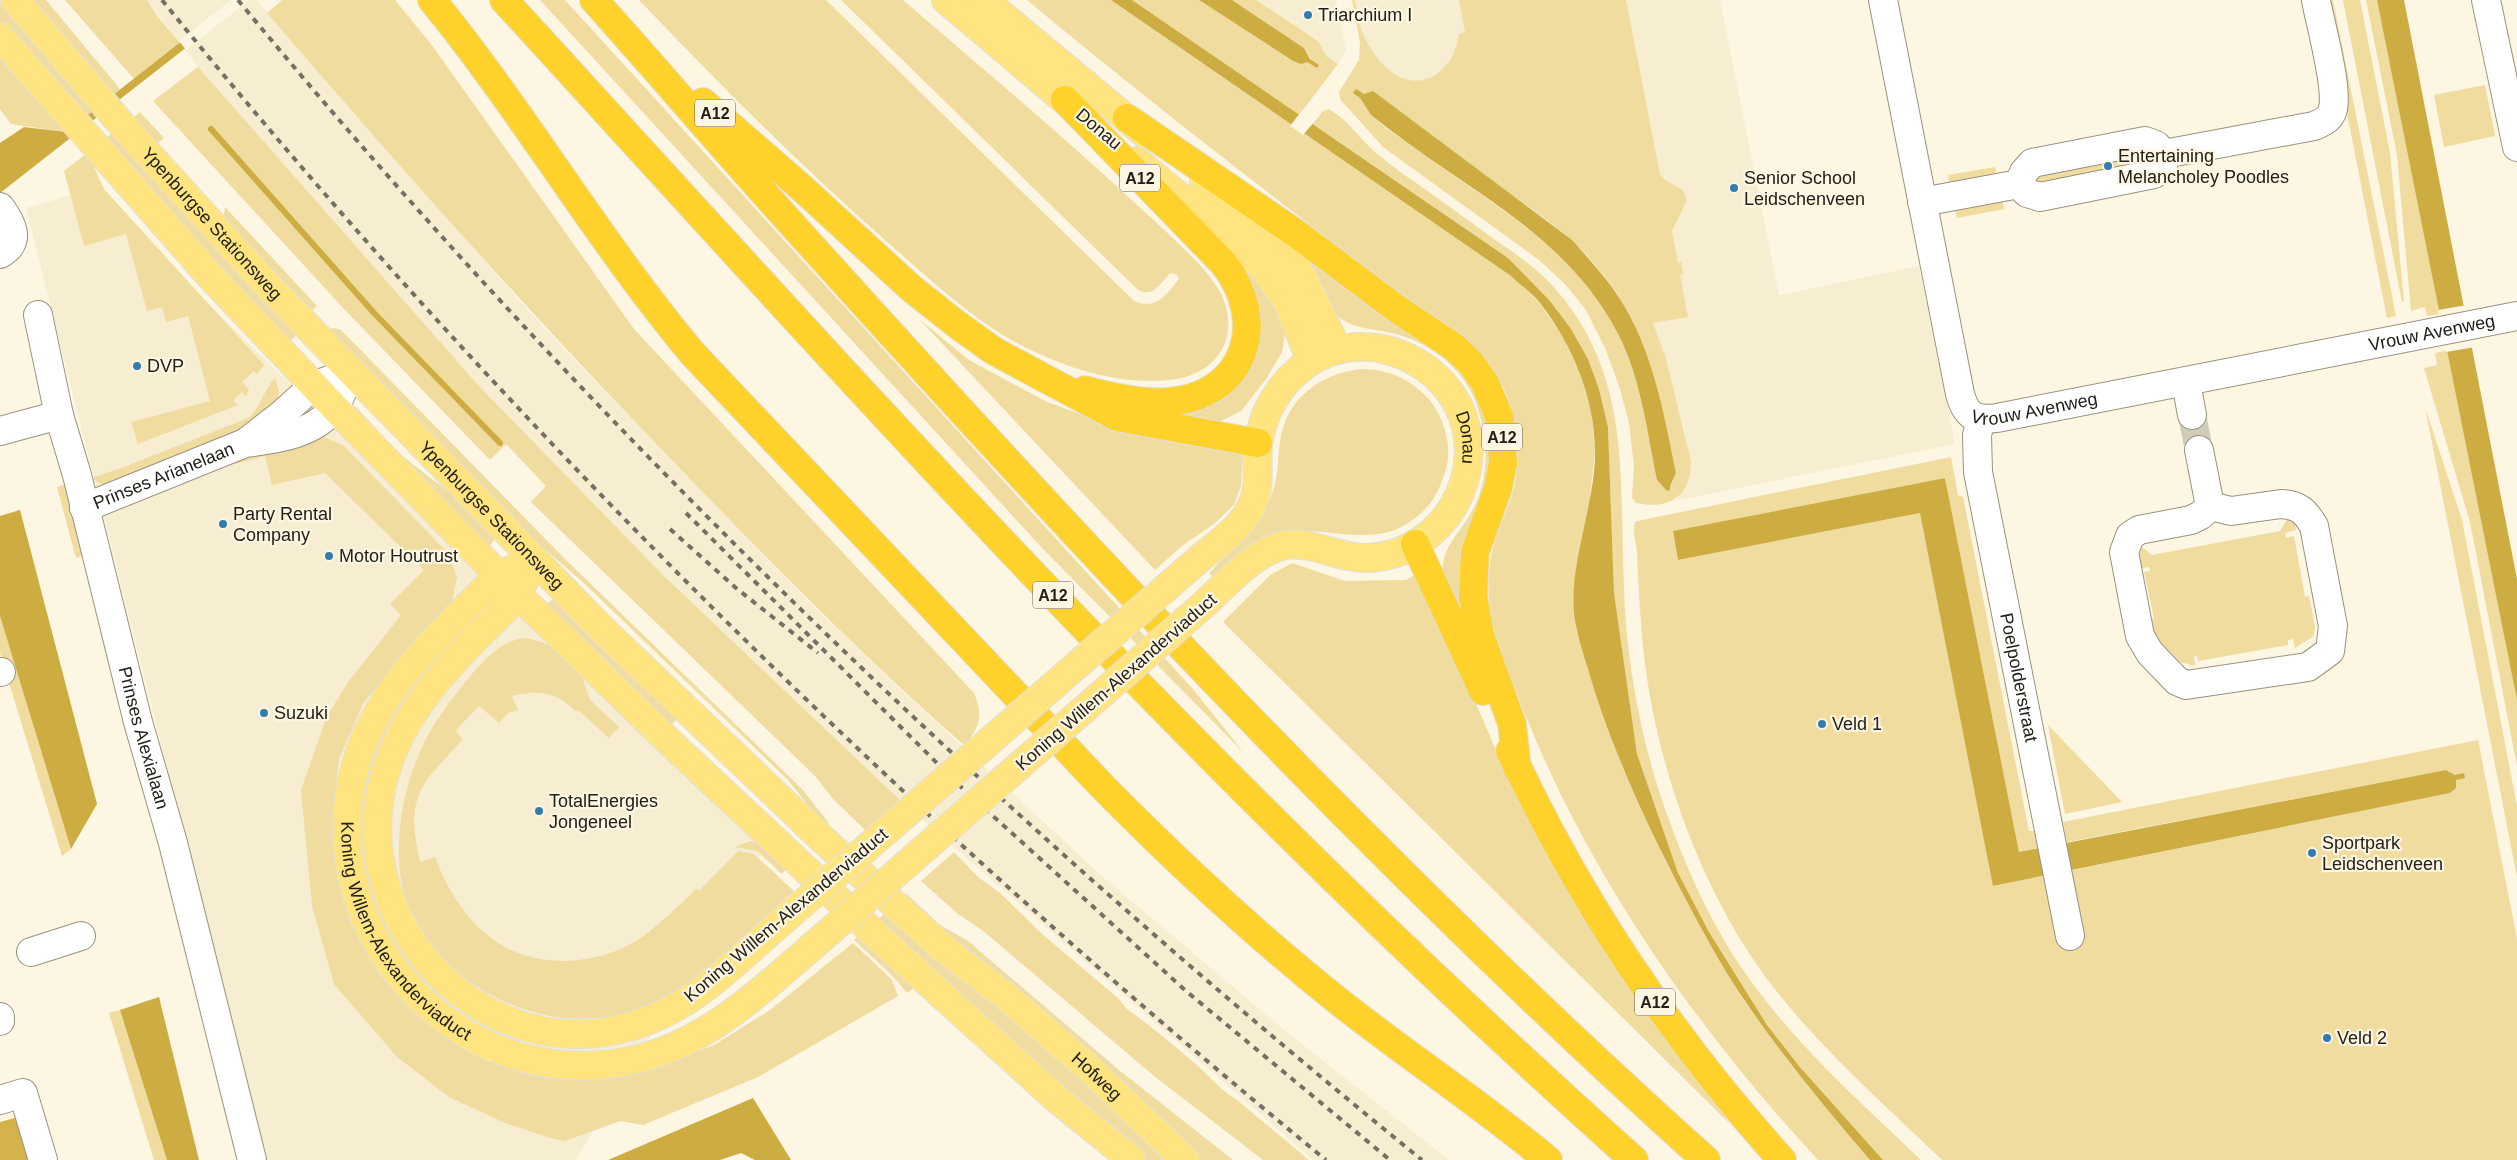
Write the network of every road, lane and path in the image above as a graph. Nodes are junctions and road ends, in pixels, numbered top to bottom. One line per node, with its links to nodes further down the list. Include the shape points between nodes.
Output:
1 (15, 0): 24 (main road, Ypenburgse Stationsweg, via 231,246)
2 (432, 0): 43 (highway, via 504,92 664,318 740,405)
3 (504, 0): 56 (highway, A12, via 956,492 1159,705 1387,929)
4 (594, 0): 10 (highway, A12)
5 (946, 0): 12 (main road, Donau)
6 (984, 0): 14 (main road, Donau)
7 (1883, 0): 16 (street, Vrouw Avenweg)
8 (2316, 0): 16 (street, via 2335,96 2332,113 2326,121 2314,126 2164,154 2156,145 2145,141 2032,163 2019,184)
9 (2486, 0): 13 (street)
10 (626, 36): 22 (highway, A12, via 804,190 912,289 958,326); 57 (highway, A12, via 780,211 1230,699 1424,895)
11 (0, 37): 26 (main road, Ypenburgse Stationsweg, via 94,148)
12 (1065, 100): 22 (highway, A12, via 1229,270 1246,304 1248,327 1245,345 1235,368 1216,387 1196,396 1167,402 1086,391 1051,380); 23 (main road, Donau, via 1262,266 1287,301)
13 (2513, 109): 15 (street)
14 (1127, 118): 21 (main road, Donau, via 1261,230 1289,258 1307,283); 45 (highway, A12, via 1454,347 1485,383 1500,419 1503,463 1498,488 1475,552 1473,596 1480,634 1512,724)
15 (2517, 147)
16 (1922, 202): 30 (street, Vrouw Avenweg, via 1962,400 1971,415)
17 (0, 207): 18 (street, via 12,223 15,236 9,248)
18 (0, 254)
19 (38, 315): 28 (street, Prinses Alexialaan)
20 (2517, 316): 25 (street, Vrouw Avenweg)
21 (1338, 350): 23 (main road, Donau); 38 (main road, Donau, via 1372,348 1407,357 1435,376 1450,392 1462,414 1469,452 1464,485 1446,519)
22 (1010, 360): 33 (highway, A12, via 1117,417)
23 (1311, 361): 33 (main road, Donau, via 1290,376 1277,393 1267,410)
24 (350, 372): 26 (street, Prinses Arianelaan); 27 (street, Prinses Arianelaan); 40 (main road, Ypenburgse Stationsweg)
25 (2186, 382): 29 (street); 30 (street, Vrouw Avenweg)
26 (313, 386): 27 (main road, Ypenburgse Stationsweg); 32 (street, Prinses Arianelaan, via 274,422)
27 (334, 408): 32 (street, Prinses Arianelaan, via 306,430); 41 (main road, Ypenburgse Stationsweg)
28 (59, 415): 31 (street); 37 (street, Prinses Alexialaan)
29 (2192, 416)
30 (1981, 420): 47 (street, Poelpolderstraat, via 1977,435 1978,472)
31 (0, 431)
32 (245, 443): 37 (street, Prinses Arianelaan)
33 (1258, 444): 35 (main road, Donau)
34 (2199, 450): 36 (street)
35 (1258, 480): 43 (main road, Koning Willem-Alexanderviaduct, bridge, via 1254,501 1247,514)
36 (2210, 506): 36 (street, via 2191,520 2139,530 2130,536 2124,552 2140,636 2150,653 2177,681 2186,685 2308,667 2330,651 2333,626 2314,526 2305,512 2294,504 2231,511)
37 (84, 508): 52 (street, Prinses Alexialaan)
38 (1415, 544): 39 (main road, Donau, via 1396,554 1368,558 1345,557); 45 (highway, A12)
39 (1309, 546): 44 (main road, Koning Willem-Alexanderviaduct, bridge, via 1292,544 1273,549 1258,558)
40 (534, 560): 41 (main road, Koning Willem-Alexanderviaduct); 42 (main road, Koning Willem-Alexanderviaduct); 49 (main road, Ypenburgse Stationsweg, via 760,782 936,942)
41 (499, 575): 42 (main road, Ypenburgse Stationsweg); 44 (main road, Koning Willem-Alexanderviaduct, bridge, via 427,648 395,687 369,731 353,777 347,834 353,883 370,931 404,982 446,1021 490,1045 538,1060 603,1064 650,1055 704,1032 737,1010 806,952)
42 (518, 595): 43 (main road, Koning Willem-Alexanderviaduct, bridge, via 426,693 401,733 386,772 378,815 380,863 394,909 420,955 458,992 522,1025 566,1033 598,1032 651,1020 688,1001); 53 (main road, Ypenburgse Stationsweg, via 770,837 1067,1108)
43 (1028, 709): 44 (highway)
44 (1054, 736): 55 (highway, via 1150,835 1242,921 1384,1037)
45 (1518, 768): 58 (highway, A12, via 1575,878 1639,979 1692,1052)
46 (81, 936): 48 (street)
47 (2070, 936)
48 (31, 952)
49 (1004, 995): 54 (main road, Hofweg, via 1088,1067)
50 (0, 1100): 51 (street, via 23,1093)
51 (43, 1160)
52 (252, 1160)
53 (1132, 1160)
54 (1186, 1160)
55 (1548, 1160)
56 (1634, 1160)
57 (1706, 1160)
58 (1782, 1160)

